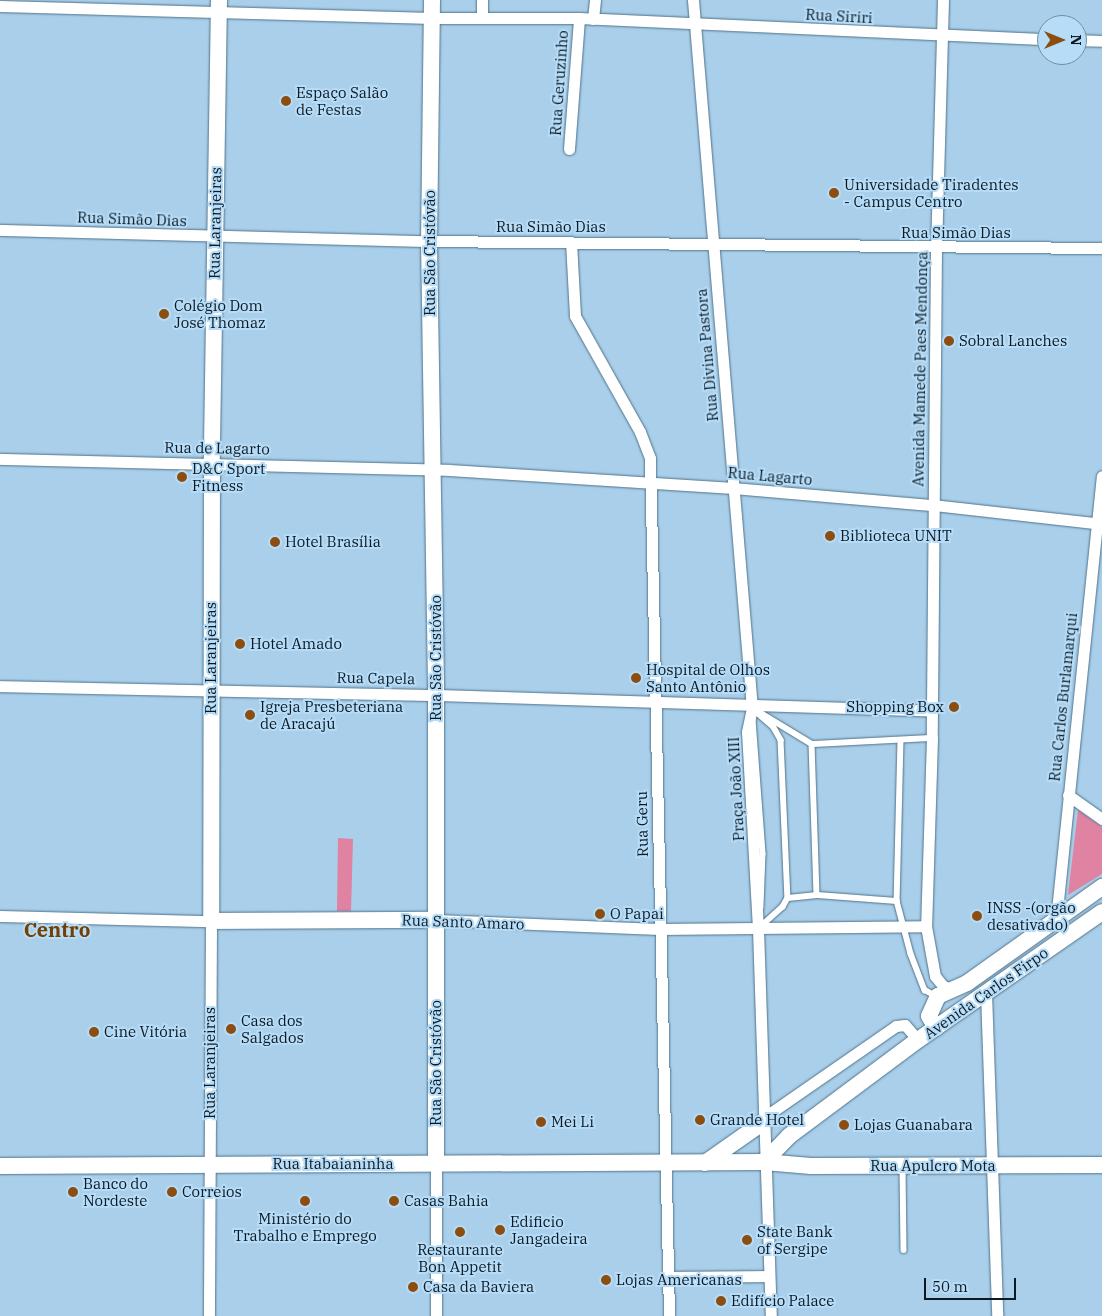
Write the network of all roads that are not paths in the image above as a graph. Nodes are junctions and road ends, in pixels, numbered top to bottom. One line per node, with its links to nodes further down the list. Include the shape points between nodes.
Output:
1 (432, 0): 8 (street, Rua São Cristóvão)
2 (482, 0): 9 (street)
3 (596, 0): 11 (street)
4 (693, 0): 12 (street, Rua Divina Pastora)
5 (943, 0): 13 (street, Avenida Mamede Paes Mendonça)
6 (0, 6): 7 (street, Rua Siriri)
7 (219, 6): 8 (street, Rua Siriri); 19 (street, Rua Laranjeiras)
8 (432, 18): 9 (street, Rua Siriri); 20 (street, Rua São Cristóvão)
9 (482, 18): 10 (street, Rua Siriri)
10 (579, 18): 11 (street, Rua Siriri); 17 (street, Rua Geruzinho)
11 (593, 19): 12 (street, Rua Siriri)
12 (695, 23): 13 (street, Rua Siriri); 22 (street, Rua Divina Pastora)
13 (942, 36): 14 (street, Rua Siriri); 23 (street, Avenida Mamede Paes Mendonça)
14 (1037, 39)
15 (1087, 40): 16 (street)
16 (1102, 41)
17 (569, 149)
18 (0, 230): 19 (street, Rua Simão Dias)
19 (214, 237): 20 (street, Rua Simão Dias); 26 (street, Rua Laranjeiras)
20 (429, 241): 21 (street, Rua Simão Dias); 27 (street, Rua São Cristóvão)
21 (571, 242): 22 (street, Rua Simão Dias); 29 (street, Rua Geru, via 575,316 647,444)
22 (712, 243): 23 (street, Rua Simão Dias); 30 (street, Rua Divina Pastora)
23 (936, 248): 24 (street, Rua Simão Dias); 31 (street, Avenida Mamede Paes Mendonça)
24 (1102, 248)
25 (0, 459): 26 (street, Rua de Lagarto)
26 (212, 462): 27 (street, Rua de Lagarto); 34 (street, Rua Laranjeiras)
27 (434, 469): 29 (street, Rua Lagarto); 35 (street, Rua São Cristóvão)
28 (1102, 476): 32 (street, Rua Carlos Burlamarqui)
29 (650, 483): 30 (street, Rua Lagarto); 36 (street, Rua Geru)
30 (733, 488): 31 (street, Rua Lagarto); 37 (street, Rua Divina Pastora)
31 (933, 505): 32 (street, Rua Lagarto); 38 (street, Avenida Mamede Paes Mendonça)
32 (1100, 524): 42 (street, Rua Carlos Burlamarqui)
33 (0, 686): 34 (street, Rua Capela)
34 (211, 689): 35 (street, Rua Capela); 52 (street, Rua Laranjeiras)
35 (436, 695): 36 (street, Rua Capela); 50 (street, Rua São Cristóvão)
36 (654, 701): 37 (street, Rua Capela); 55 (street, Rua Geru)
37 (752, 708): 38 (street); 41 (lane); 46 (lane, via 773,726 781,740); 56 (street, Praça João XIII, via 747,732)
38 (932, 711): 39 (street, Avenida Mamede Paes Mendonça)
39 (932, 738): 40 (lane); 54 (street)
40 (901, 740): 41 (lane); 47 (lane)
41 (812, 744): 45 (lane)
42 (1068, 795): 43 (street); 51 (street, Rua Carlos Burlamarqui)
43 (1102, 819)
44 (1102, 887): 51 (street, Avenida Carlos Firpo)
45 (817, 895): 46 (lane); 47 (lane)
46 (788, 898): 56 (lane, via 783,907)
47 (897, 901): 53 (lane)
48 (1102, 912): 58 (street, Avenida Carlos Firpo)
49 (0, 916): 52 (street, Rua Santo Amaro)
50 (436, 920): 52 (street, Rua Santo Amaro); 55 (street, Rua Santo Amaro); 64 (street, Rua São Cristóvão)
51 (1056, 920): 57 (street, Avenida Carlos Firpo, via 960,987)
52 (211, 921): 66 (street, Rua Laranjeiras)
53 (904, 924): 54 (street, Rua Santo Amaro); 56 (street, Rua Santo Amaro); 57 (lane, via 925,990)
54 (926, 926): 57 (street, Avenida Carlos Firpo, via 935,976)
55 (659, 929): 56 (street, Rua Santo Amaro); 65 (street, Rua Geru)
56 (758, 929): 61 (street, Praça João XIII)
57 (944, 992): 59 (street, via 929,1016)
58 (986, 993): 59 (street, Avenida Carlos Firpo); 70 (street)
59 (936, 1028): 60 (street, Avenida Carlos Firpo)
60 (918, 1040): 61 (street, Avenida Carlos Firpo, via 905,1025 896,1026); 62 (street, Avenida Carlos Firpo, via 789,1136)
61 (766, 1119): 62 (street, Praça João XIII); 63 (street)
62 (764, 1162): 63 (street, Rua Apulcro Mota); 69 (street, Rua Apulcro Mota, via 792,1166); 72 (street, Praça João XIII)
63 (705, 1163): 65 (street, Rua Itabaianinha)
64 (436, 1164): 65 (street, Rua Itabaianinha); 66 (street, Rua Itabaianinha); 75 (street, Rua São Cristóvão)
65 (666, 1164): 73 (street, Rua Geru)
66 (209, 1165): 68 (street, Rua Itabaianinha); 74 (street, Rua Laranjeiras)
67 (1102, 1165): 70 (street, Rua Apulcro Mota)
68 (0, 1166)
69 (903, 1166): 70 (street, Rua Apulcro Mota); 71 (lane)
70 (994, 1166): 78 (street)
71 (904, 1250)
72 (769, 1276): 73 (street); 77 (street, Praça João XIII)
73 (668, 1277): 76 (street, Rua Geru)
74 (209, 1316)
75 (436, 1316)
76 (669, 1316)
77 (771, 1316)
78 (997, 1316)

